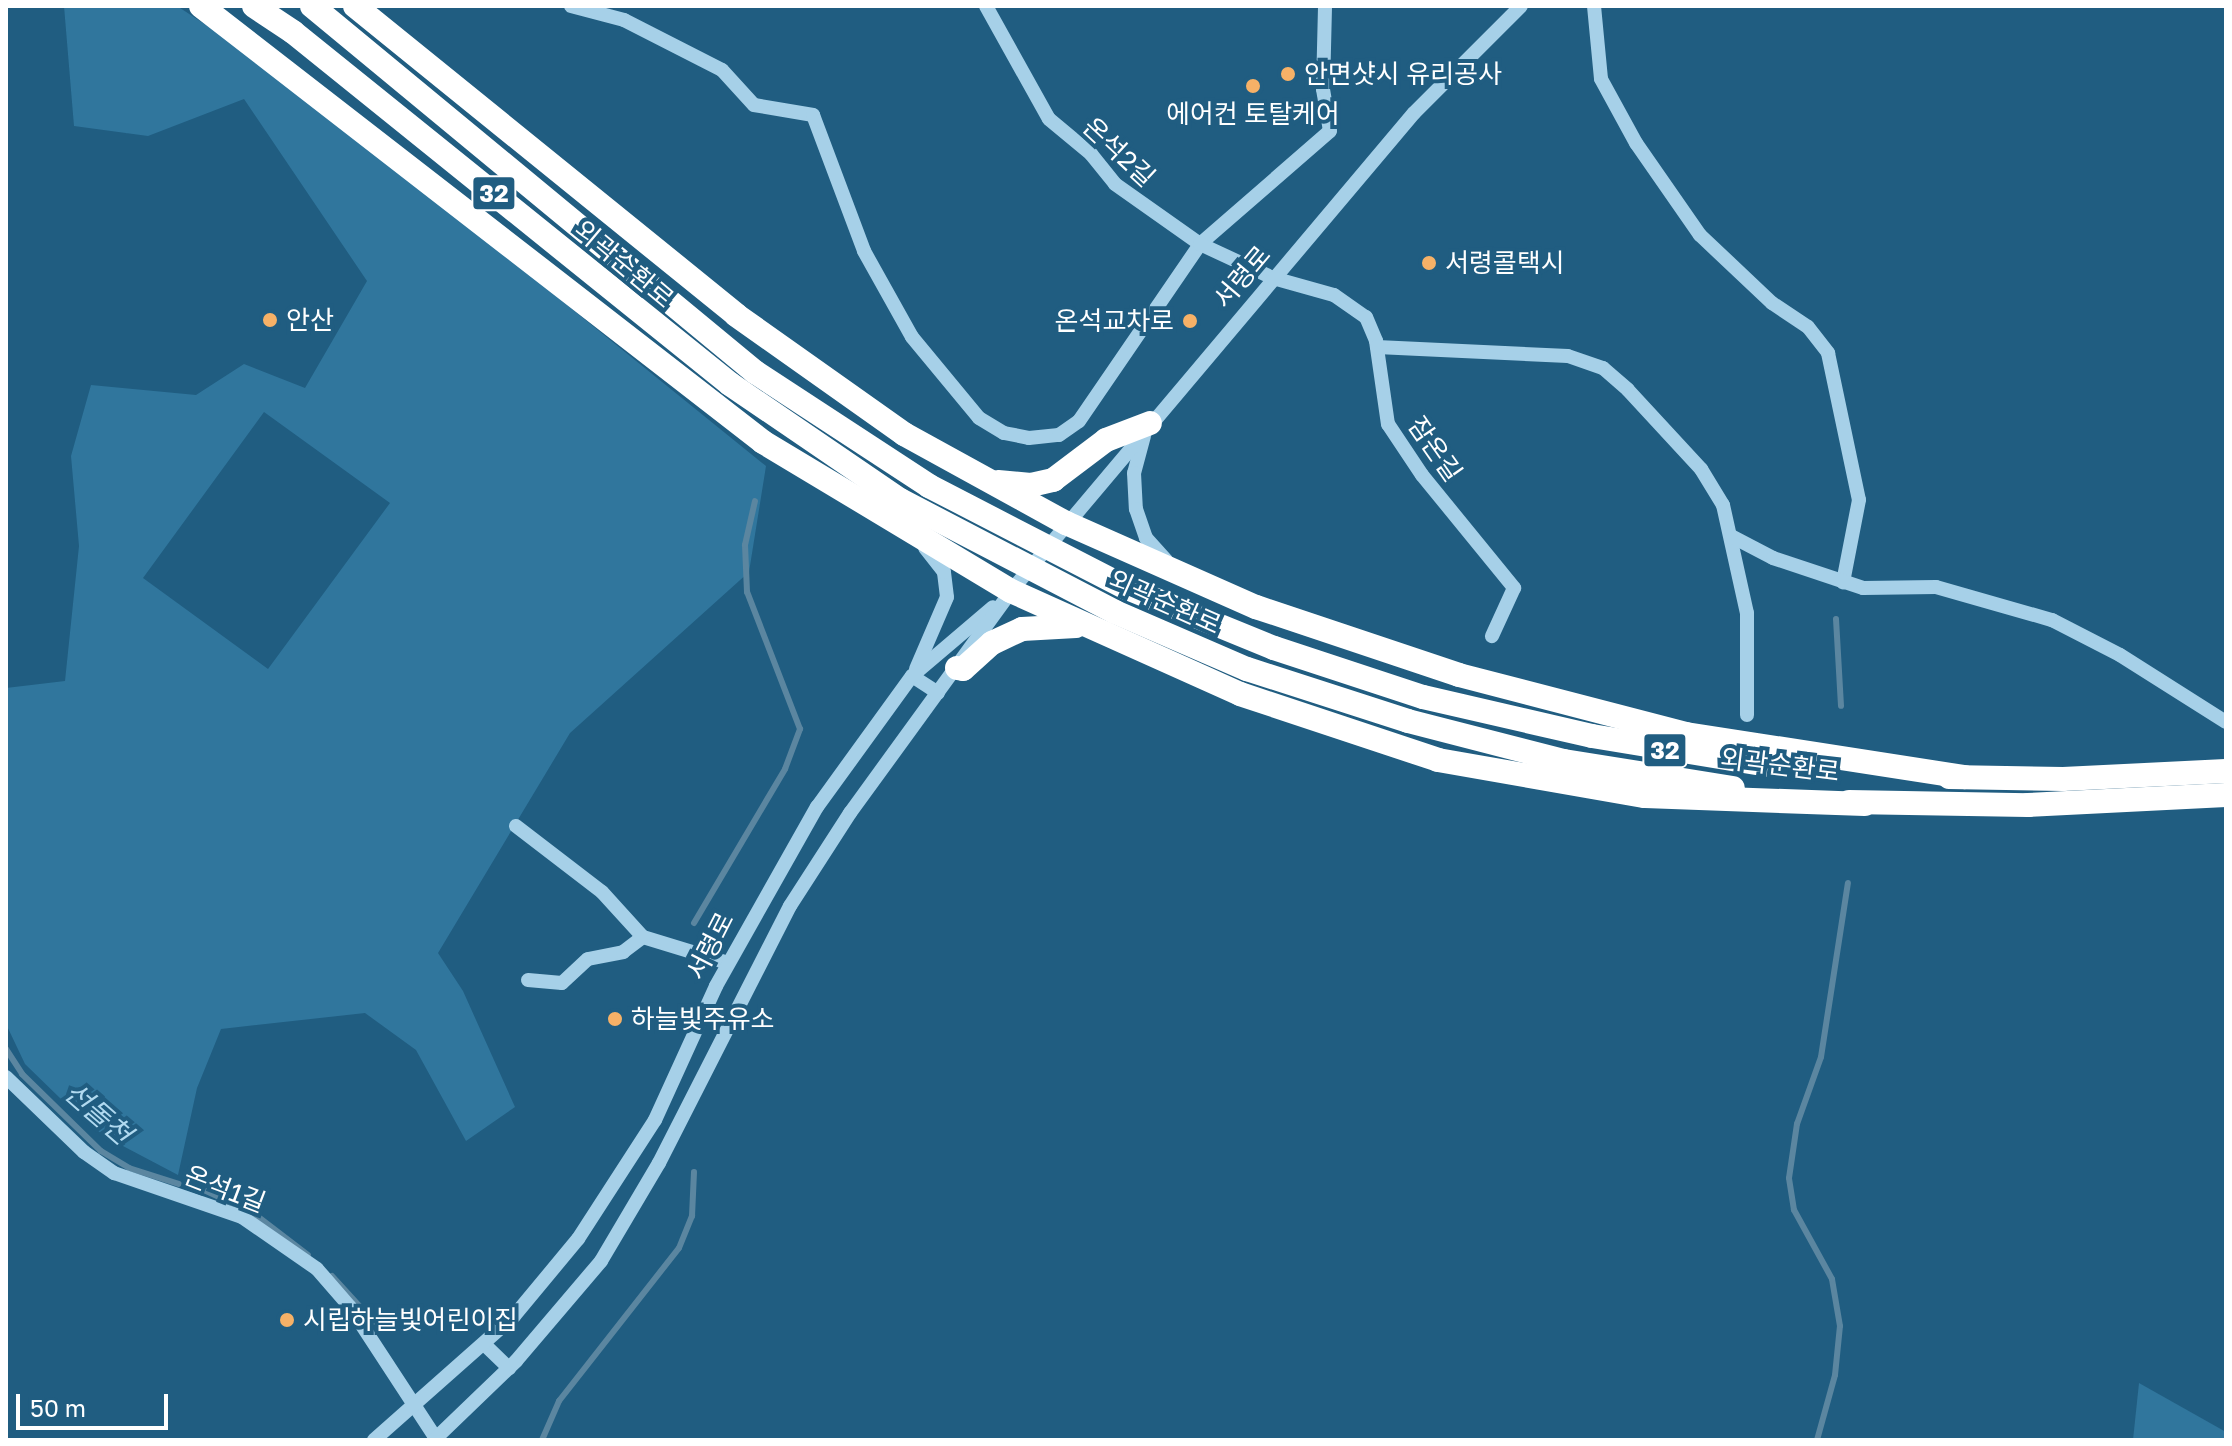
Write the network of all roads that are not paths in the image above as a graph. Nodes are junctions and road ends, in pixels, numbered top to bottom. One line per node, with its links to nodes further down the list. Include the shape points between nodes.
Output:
1 (201, 6): 16 (highway, via 763,442)
2 (254, 6): 31 (highway, 외곽순환로 / 32, bridge, via 730,384 900,500 1115,612 1291,685 1461,736 1627,772)
3 (312, 6): 29 (highway, 외곽순환로 / 32, bridge, via 755,372 929,486 1127,588 1340,671 1486,713 1743,762)
4 (355, 6): 14 (highway, via 736,315 904,434)
5 (571, 6): 10 (street, via 624,20 711,65 733,79 754,105 813,115 864,251 900,319 979,418 1008,435 1051,437 1076,424)
6 (986, 6): 10 (street, 온석2길, via 1055,127 1136,202)
7 (1325, 6): 10 (street, via 1323,89 1330,131)
8 (1521, 6): 11 (street, 서령로, via 1414,113)
9 (1594, 6): 19 (street, via 1601,79 1636,143 1700,235 1772,303 1808,327 1828,353 1859,500)
10 (1200, 244): 11 (street, 온석2길)
11 (1273, 278): 12 (street, 잠온길, via 1357,308 1372,328); 13 (street, 서령로)
12 (1377, 347): 17 (street, via 1568,356 1603,368 1701,469 1723,505); 22 (street, 잠온길, via 1388,424 1430,487 1514,588)
13 (1150, 423): 14 (highway, via 1106,440 1062,475 1041,484); 15 (street, 서령로); 18 (street, via 1137,458 1135,499 1146,538 1170,563)
14 (982, 478): 15 (highway)
15 (1066, 523): 18 (highway); 20 (street, 서령로)
16 (914, 534): 20 (highway); 24 (street, via 941,565 947,589 941,618)
17 (1731, 536): 19 (street, via 1773,558); 26 (street, via 1747,613)
18 (1169, 571): 29 (highway, via 1384,652 1612,716 1753,747)
19 (1843, 582): 27 (street, via 1863,588 1936,587 2052,620 2120,655)
20 (1011, 591): 21 (highway); 23 (street, 서령로); 24 (street, 서령로)
21 (1100, 632): 23 (highway, via 1057,623 1022,629); 31 (highway, via 1240,694 1349,735 1438,760 1645,796)
22 (1492, 636)
23 (957, 668): 25 (street, 서령로)
24 (912, 676): 25 (street); 34 (street, 서령로, via 817,807)
25 (938, 693): 38 (street, 서령로, via 790,906 629,1219 575,1295)
26 (1747, 715)
27 (2226, 722)
28 (2226, 771): 29 (highway, 외곽순환로 / 32)
29 (1965, 777)
30 (2226, 795): 31 (highway, 외곽순환로 / 32, via 2028,805)
31 (1865, 804)
32 (516, 826): 33 (street, via 602,892)
33 (643, 937): 34 (street); 35 (street, via 623,952 588,959 562,983)
34 (728, 963): 37 (street, 서령로, via 628,1168 547,1279)
35 (528, 980)
36 (6, 1077): 39 (street, 온석1길, via 84,1152 114,1173 229,1211 287,1245 337,1292)
37 (484, 1344): 38 (street); 39 (street, 서령로)
38 (509, 1368): 40 (street, 서령로)
39 (416, 1403): 40 (street, 온석1길); 41 (street, 서령로)
40 (436, 1439)
41 (374, 1440)

